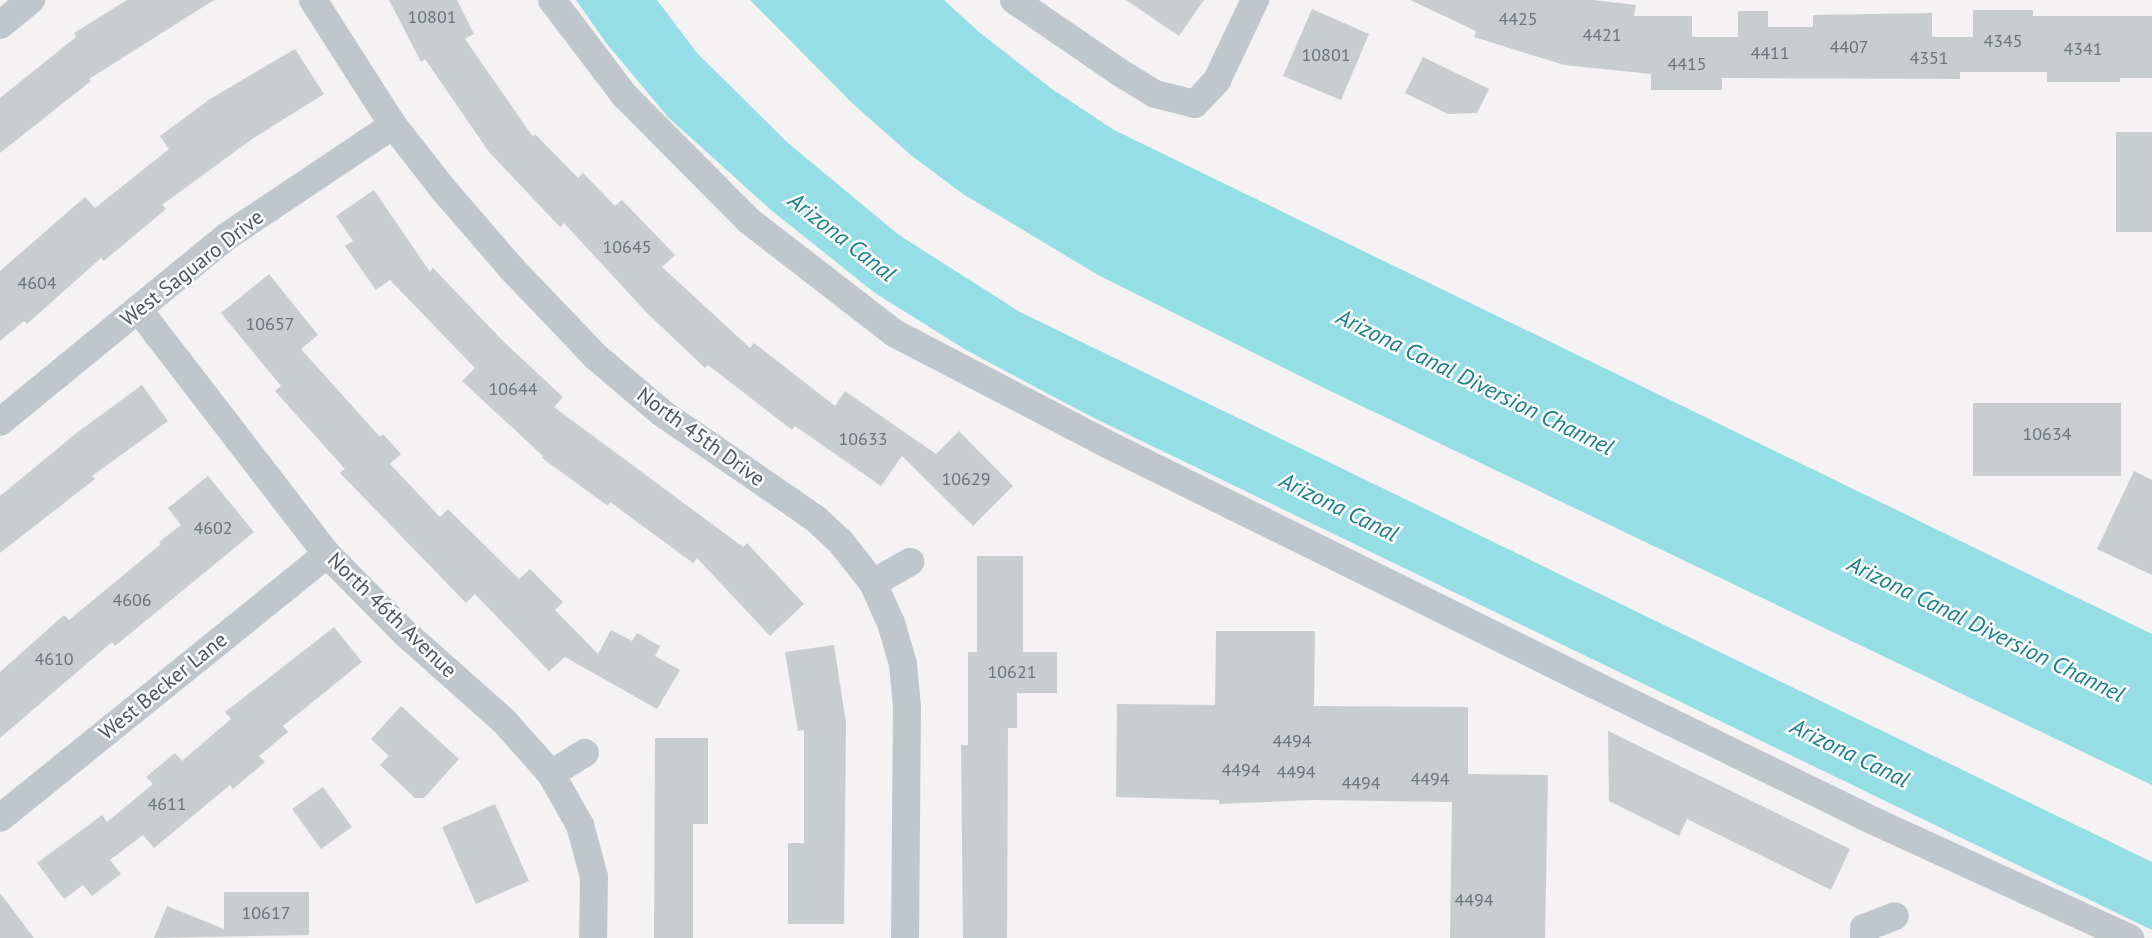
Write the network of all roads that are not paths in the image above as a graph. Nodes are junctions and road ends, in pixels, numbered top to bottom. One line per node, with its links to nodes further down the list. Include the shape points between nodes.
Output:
1 (31, 0): 6 (street)
2 (313, 0): 7 (street, North 45th Drive)
3 (552, 0): 20 (street, via 625,96 748,220 894,333 1094,438 1595,685 1863,816)
4 (1014, 0): 5 (street, via 1155,93 1195,104 1217,80)
5 (1255, 0)
6 (0, 25)
7 (393, 125): 8 (street, West Saguaro Drive, via 226,237); 12 (street, North 45th Drive, via 512,269 595,356 662,413 816,519)
8 (138, 309): 9 (street, West Saguaro Drive); 10 (street, North 46th Avenue)
9 (0, 422)
10 (327, 554): 14 (street, North 46th Avenue, via 406,634 504,721); 15 (street, West Becker Lane)
11 (911, 562): 12 (street)
12 (873, 583): 18 (street, North 45th Drive, via 903,664 907,707)
13 (585, 753): 14 (street)
14 (551, 774): 17 (street, North 46th Avenue, via 580,825 594,877)
15 (0, 818)
16 (1895, 916): 19 (street, via 1864,928)
17 (593, 938)
18 (905, 938)
19 (1864, 938)
20 (2130, 938)

